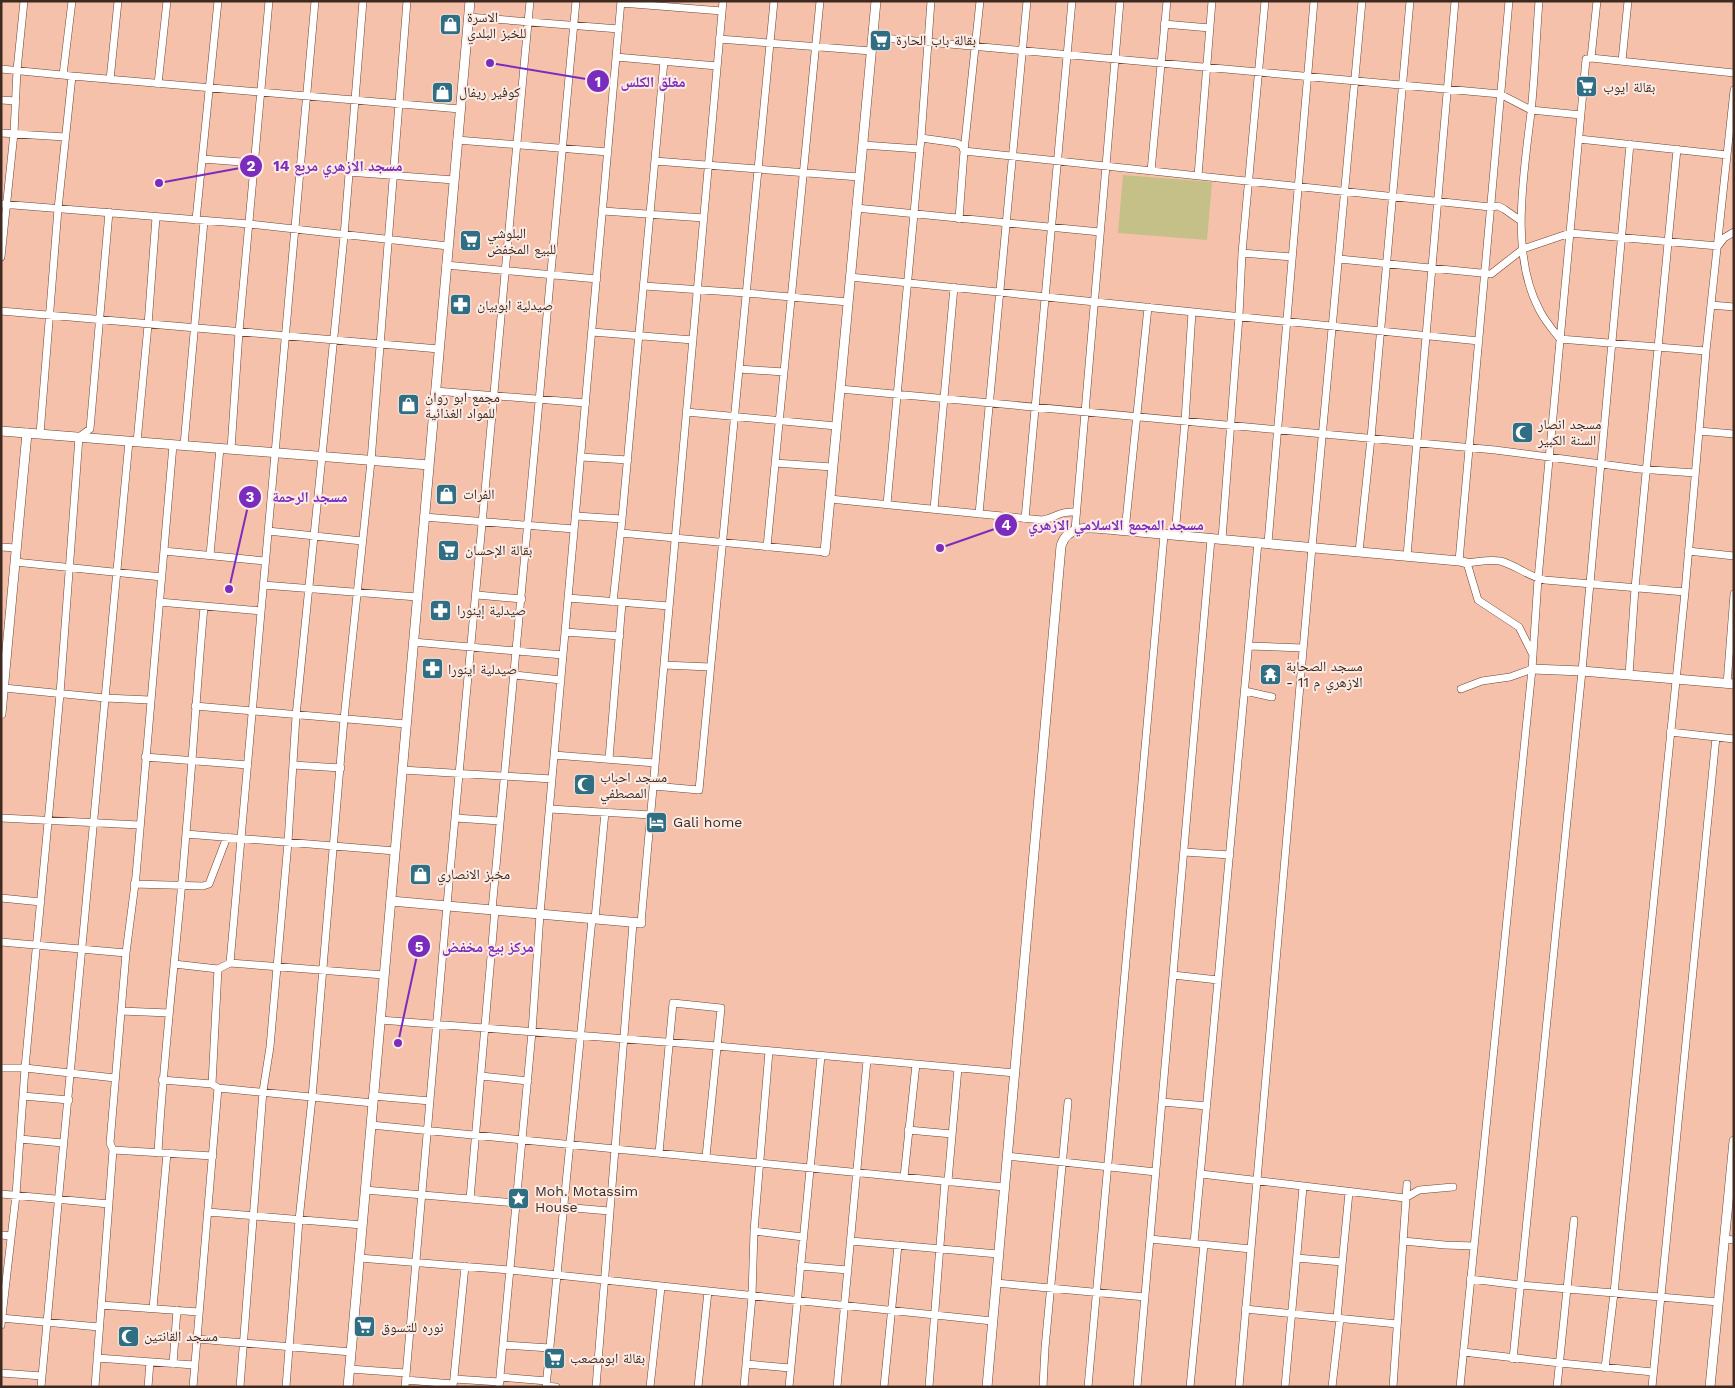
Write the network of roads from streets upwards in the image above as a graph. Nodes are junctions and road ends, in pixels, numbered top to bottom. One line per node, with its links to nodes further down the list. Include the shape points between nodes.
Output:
1 (24, 1): 60 (street)
2 (72, 1): 63 (street)
3 (118, 1): 66 (street)
4 (167, 1): 68 (street)
5 (218, 1): 70 (street)
6 (269, 1): 73 (street)
7 (315, 1): 75 (street)
8 (363, 1): 77 (street)
9 (407, 1): 79 (street)
10 (470, 1): 36 (street)
11 (530, 1): 37 (street)
12 (576, 1): 39 (street)
13 (723, 1): 35 (street)
14 (774, 1): 45 (street)
15 (820, 1): 46 (street)
16 (876, 1): 42 (street)
17 (932, 1): 44 (street)
18 (980, 1): 47 (street)
19 (1026, 1): 49 (street)
20 (1072, 1): 50 (street)
21 (1120, 1): 53 (street)
22 (1167, 1): 38 (street)
23 (1212, 1): 40 (street)
24 (1265, 1): 61 (street)
25 (1314, 1): 65 (street)
26 (1362, 1): 67 (street)
27 (1410, 1): 69 (street)
28 (1455, 1): 71 (street)
29 (1509, 1): 74 (street)
30 (1539, 1): 81 (street)
31 (1597, 1): 52 (street)
32 (1628, 1): 55 (street)
33 (621, 2): 34 (street); 41 (street)
34 (670, 4): 35 (street)
35 (722, 11): 43 (street)
36 (468, 17): 37 (street); 80 (street)
37 (528, 21): 39 (street); 92 (street)
38 (1164, 24): 40 (street); 56 (street)
39 (574, 25): 41 (street); 93 (street)
40 (1210, 28): 59 (street)
41 (619, 29): 51 (street)
42 (872, 37): 44 (street); 48 (street)
43 (720, 39): 45 (street); 57 (street)
44 (928, 42): 47 (street); 87 (street)
45 (770, 43): 46 (street); 106 (street)
46 (815, 46): 48 (street); 109 (street)
47 (975, 46): 49 (street); 96 (street)
48 (871, 51): 91 (street)
49 (1022, 51): 50 (street); 99 (street)
50 (1067, 55): 53 (street); 102 (street)
51 (616, 56): 54 (street); 97 (street)
52 (1591, 58): 55 (street); 82 (street, via 1586,60)
53 (1115, 59): 56 (street); 105 (street)
54 (664, 61): 57 (street); 101 (street)
55 (1622, 61): 62 (street)
56 (1160, 63): 59 (street); 107 (street)
57 (717, 66): 104 (street)
58 (1, 68): 60 (street)
59 (1206, 68): 61 (street); 111 (street)
60 (17, 70): 63 (street); 78 (street)
61 (1259, 72): 65 (street); 114 (street)
62 (1734, 73)
63 (64, 75): 64 (street)
64 (72, 76): 66 (street); 86 (street)
65 (1308, 77): 67 (street); 115 (street)
66 (110, 80): 68 (street)
67 (1355, 81): 69 (street); 116 (street)
68 (158, 84): 70 (street)
69 (1402, 86): 71 (street); 117 (street)
70 (209, 88): 73 (street); 100 (street)
71 (1447, 90): 74 (street); 118 (street)
72 (1734, 90): 85 (street)
73 (262, 92): 75 (street); 103 (street)
74 (1500, 94): 81 (street); 120 (street)
75 (307, 96): 77 (street); 135 (street)
76 (1, 100): 78 (street)
77 (354, 100): 79 (street); 108 (street)
78 (16, 101): 84 (street)
79 (399, 104): 80 (street); 110 (street)
80 (460, 109): 89 (street)
81 (1531, 110): 82 (street); 131 (street)
82 (1581, 115): 88 (street)
83 (1, 133): 84 (street)
84 (14, 133): 86 (street); 119 (street)
85 (1731, 134): 98 (street)
86 (65, 137): 122 (street)
87 (921, 138): 94 (street); 96 (street, via 957,143)
88 (1579, 139): 90 (street); 138 (street)
89 (457, 140): 92 (street); 113 (street)
90 (1630, 144): 95 (street); 140 (street)
91 (863, 145): 94 (street); 112 (street)
92 (517, 146): 93 (street); 153 (street)
93 (562, 149): 97 (street); 155 (street)
94 (919, 149): 126 (street)
95 (1677, 149): 98 (street); 142 (street)
96 (964, 151): 99 (street); 129 (street)
97 (608, 152): 123 (street)
98 (1727, 155): 144 (street)
99 (1012, 156): 102 (street); 132 (street)
100 (202, 159): 103 (street); 130 (street)
101 (655, 161): 104 (street); 125 (street)
102 (1059, 161): 105 (street); 134 (street)
103 (255, 163): 133 (street)
104 (708, 165): 106 (street); 128 (street)
105 (1106, 165): 107 (street); 136 (street)
106 (758, 169): 109 (street); 163 (street)
107 (1151, 170): 111 (street)
108 (348, 172): 110 (street); 139 (street)
109 (803, 172): 112 (street); 164 (street)
110 (394, 175): 113 (street); 141 (street)
111 (1198, 176): 114 (street)
112 (859, 177): 121 (street)
113 (454, 180): 143 (street)
114 (1250, 181): 115 (street); 146 (street)
115 (1298, 186): 116 (street); 148 (street)
116 (1345, 191): 117 (street); 149 (street)
117 (1392, 196): 118 (street); 150 (street)
118 (1438, 201): 120 (street); 152 (street)
119 (4, 204): 122 (street); 147 (street)
120 (1490, 207): 131 (street, via 1498,206); 154 (street)
121 (856, 208): 126 (street); 156 (street)
122 (58, 209): 124 (street); 173 (street)
123 (603, 211): 125 (street); 157 (street)
124 (109, 212): 127 (street); 175 (street)
125 (650, 214): 128 (street); 159 (street)
126 (913, 214): 129 (street); 158 (street)
127 (156, 217): 130 (street); 177 (street)
128 (704, 218): 161 (street)
129 (959, 219): 132 (street)
130 (200, 220): 133 (street); 179 (street)
131 (1521, 221): 145 (street)
132 (1005, 223): 134 (street); 162 (street)
133 (249, 224): 135 (street); 181 (street)
134 (1053, 228): 136 (street); 165 (street)
135 (295, 230): 139 (street); 184 (street)
136 (1100, 232): 167 (street)
137 (1734, 232): 144 (street)
138 (1570, 233): 140 (street); 145 (street); 186 (street)
139 (344, 236): 141 (street); 189 (street)
140 (1622, 238): 142 (street); 190 (street)
141 (388, 240): 143 (street); 191 (street)
142 (1668, 242): 144 (street); 192 (street)
143 (448, 246): 151 (street)
144 (1718, 246): 168 (street)
145 (1523, 249): 154 (street, via 1491,274); 186 (street, via 1535,301)
146 (1242, 253): 148 (street); 174 (street)
147 (1, 257)
148 (1292, 257): 176 (street)
149 (1338, 259): 150 (street); 178 (street)
150 (1385, 264): 152 (street); 180 (street)
151 (446, 266): 153 (street); 193 (street)
152 (1432, 268): 154 (street); 183 (street)
153 (506, 271): 155 (street); 200 (street)
154 (1485, 273): 188 (street)
155 (551, 276): 157 (street); 202 (street)
156 (850, 277): 158 (street); 166 (street)
157 (597, 279): 182 (street)
158 (907, 283): 160 (street); 199 (street)
159 (644, 286): 161 (street); 185 (street)
160 (954, 287): 162 (street); 201 (street)
161 (697, 289): 163 (street); 187 (street)
162 (1000, 292): 165 (street); 203 (street)
163 (746, 293): 164 (street); 195 (street)
164 (791, 297): 166 (street); 196 (street)
165 (1045, 297): 167 (street); 205 (street)
166 (848, 302): 197 (street)
167 (1094, 302): 169 (street); 207 (street)
168 (1711, 305): 170 (street); 194 (street)
169 (1148, 307): 172 (street); 209 (street)
170 (1734, 307)
171 (1, 311): 173 (street)
172 (1192, 312): 174 (street); 211 (street)
173 (49, 316): 175 (street); 218 (street)
174 (1239, 316): 176 (street); 213 (street)
175 (100, 321): 177 (street); 221 (street, via 90,429)
176 (1287, 321): 178 (street); 214 (street)
177 (148, 325): 179 (street); 223 (street)
178 (1333, 326): 180 (street); 219 (street)
179 (194, 329): 181 (street); 226 (street)
180 (1381, 331): 183 (street); 222 (street)
181 (239, 332): 184 (street); 229 (street)
182 (592, 332): 185 (street); 204 (street)
183 (1426, 335): 188 (street); 224 (street)
184 (286, 336): 189 (street); 230 (street)
185 (639, 336): 187 (street); 234 (street)
186 (1560, 339): 190 (street); 233 (street)
187 (693, 340): 206 (street)
188 (1478, 340): 227 (street)
189 (333, 341): 191 (street); 231 (street)
190 (1612, 344): 192 (street); 237 (street)
191 (379, 345): 193 (street); 235 (street)
192 (1658, 348): 194 (street); 240 (street)
193 (439, 349): 198 (street)
194 (1706, 351): 215 (street)
195 (739, 369): 196 (street); 208 (street)
196 (784, 372): 210 (street)
197 (840, 390): 199 (street); 212 (street)
198 (435, 391): 200 (street); 238 (street)
199 (898, 395): 201 (street); 243 (street)
200 (495, 396): 202 (street); 251 (street)
201 (943, 399): 203 (street); 244 (street)
202 (540, 400): 204 (street); 252 (street)
203 (991, 403): 205 (street); 246 (street)
204 (586, 404): 232 (street)
205 (1036, 408): 207 (street); 249 (street)
206 (686, 412): 208 (street); 261 (street)
207 (1085, 412): 209 (street); 245 (street)
208 (734, 416): 210 (street); 265 (street)
209 (1137, 417): 211 (street); 255 (street)
210 (779, 420): 212 (street); 236 (street)
211 (1185, 421): 213 (street); 260 (street)
212 (836, 426): 239 (street)
213 (1231, 426): 214 (street); 263 (street)
214 (1278, 430): 219 (street); 266 (street)
215 (1699, 430): 220 (street); 241 (street)
216 (1, 431): 217 (street)
217 (27, 433): 218 (street); 270 (street)
218 (40, 434): 221 (street)
219 (1324, 434): 222 (street); 269 (street)
220 (1734, 434)
221 (80, 437): 223 (street); 281 (street)
222 (1371, 438): 224 (street); 274 (street)
223 (133, 441): 225 (street); 282 (street)
224 (1417, 442): 227 (street); 276 (street)
225 (173, 445): 226 (street); 271 (street)
226 (184, 446): 228 (street)
227 (1469, 447): 233 (street); 280 (street)
228 (220, 448): 229 (street); 275 (street)
229 (231, 449): 230 (street)
230 (275, 453): 231 (street); 256 (street)
231 (322, 457): 235 (street); 259 (street)
232 (581, 457): 234 (street); 247 (street)
233 (1549, 458): 237 (street); 284 (street)
234 (628, 460): 250 (street)
235 (371, 461): 238 (street); 264 (street)
236 (775, 463): 239 (street); 268 (street)
237 (1601, 464): 240 (street); 285 (street)
238 (429, 465): 248 (street)
239 (832, 467): 242 (street)
240 (1647, 469): 241 (street); 287 (street)
241 (1695, 473): 272 (street)
242 (830, 498): 243 (street); 273 (street)
243 (887, 504): 244 (street)
244 (934, 509): 246 (street)
245 (1076, 512): 249 (street, via 1061,512 1042,520); 254 (street)
246 (980, 514): 249 (street)
247 (576, 516): 250 (street); 253 (street)
248 (424, 517): 251 (street); 293 (street)
249 (1025, 518)
250 (622, 520): 257 (street)
251 (483, 521): 252 (street); 292 (street)
252 (528, 526): 253 (street); 295 (street)
253 (574, 529): 294 (street)
254 (1075, 530): 255 (street); 406 (street, via 1066,535 1061,546)
255 (1125, 530): 258 (street)
256 (268, 531): 259 (street); 278 (street)
257 (621, 533): 261 (street); 297 (street)
258 (1164, 535): 260 (street); 443 (street)
259 (315, 536): 264 (street); 288 (street)
260 (1175, 536): 262 (street)
261 (675, 538): 265 (street); 300 (street)
262 (1211, 539): 263 (street); 365 (street)
263 (1222, 539): 266 (street)
264 (362, 540): 290 (street)
265 (722, 542): 268 (street); 313 (street)
266 (1263, 543): 269 (street); 305 (street)
267 (1, 546): 270 (street)
268 (767, 547): 273 (street)
269 (1312, 547): 274 (street); 307 (street)
270 (16, 548): 279 (street)
271 (164, 551): 275 (street); 283 (street)
272 (1688, 551): 277 (street); 289 (street)
273 (825, 552)
274 (1359, 552): 276 (street)
275 (210, 555): 278 (street)
276 (1407, 556): 280 (street)
277 (1734, 556)
278 (266, 561): 286 (street)
279 (15, 562): 281 (street); 308 (street)
280 (1463, 562): 284 (street, via 1500,561); 311 (street, via 1478,600 1519,626)
281 (69, 567): 282 (street); 324 (street)
282 (117, 572): 283 (street); 326 (street)
283 (162, 577): 296 (street)
284 (1538, 578): 285 (street); 311 (street)
285 (1590, 584): 287 (street); 315 (street)
286 (263, 585): 288 (street); 301 (street)
287 (1635, 588): 289 (street); 317 (street)
288 (309, 589): 290 (street); 331 (street)
289 (1684, 592): 318 (street)
290 (356, 593): 293 (street); 332 (street)
291 (1734, 594): 320 (street)
292 (477, 595): 295 (street); 306 (street)
293 (417, 597): 304 (street)
294 (568, 598): 297 (street); 302 (street)
295 (522, 599): 309 (street)
296 (159, 602): 299 (street); 327 (street)
297 (613, 602): 298 (street)
298 (622, 602): 300 (street); 303 (street)
299 (204, 606): 301 (street); 328 (street)
300 (669, 606): 312 (street)
301 (261, 611): 329 (street)
302 (565, 632): 303 (street); 310 (street)
303 (620, 636): 339 (street)
304 (413, 642): 306 (street); 333 (street)
305 (1249, 646): 307 (street); 323 (street)
306 (472, 647): 309 (street); 346 (street)
307 (1303, 648): 449 (street)
308 (4, 649): 321 (street)
309 (517, 651): 310 (street); 316 (street)
310 (563, 655): 319 (street)
311 (1533, 656): 314 (street)
312 (664, 665): 313 (street); 341 (street)
313 (710, 667): 349 (street, via 699,790)
314 (1532, 669): 315 (street); 322 (street); 483 (street)
315 (1582, 671): 317 (street); 499 (street)
316 (515, 675): 319 (street); 347 (street)
317 (1628, 675): 318 (street)
318 (1676, 679): 320 (street); 334 (street)
319 (561, 680): 337 (street)
320 (1730, 684)
321 (4, 688): 324 (street); 330 (street)
322 (1461, 689)
323 (1245, 691): 325 (street); 366 (street)
324 (60, 694): 326 (street); 355 (street)
325 (1272, 697)
326 (105, 698): 327 (street); 357 (street)
327 (150, 700): 338 (street)
328 (195, 706): 329 (street); 340 (street)
329 (252, 710): 331 (street); 342 (street)
330 (1, 714)
331 (296, 716): 332 (street); 343 (street)
332 (344, 719): 333 (street); 344 (street)
333 (406, 724): 345 (street)
334 (1670, 732): 335 (street); 505 (street)
335 (1716, 737): 336 (street); 508 (street)
336 (1734, 738)
337 (554, 755): 339 (street); 348 (street)
338 (146, 757): 340 (street); 358 (street)
339 (609, 758): 341 (street)
340 (192, 760): 342 (street); 359 (street)
341 (655, 763): 349 (street)
342 (248, 765): 361 (street)
343 (294, 765): 344 (street); 362 (street)
344 (341, 768): 363 (street)
345 (402, 770): 346 (street); 364 (street)
346 (460, 773): 347 (street); 354 (street)
347 (505, 776): 348 (street); 356 (street)
348 (552, 779): 350 (street)
349 (653, 786): 352 (street)
350 (550, 808): 351 (street); 374 (street)
351 (606, 812): 352 (street); 375 (street)
352 (651, 815): 376 (street)
353 (1, 818): 355 (street)
354 (456, 818): 356 (street); 372 (street)
355 (48, 821): 357 (street); 371 (street)
356 (500, 821): 373 (street)
357 (94, 823): 358 (street); 379 (street)
358 (139, 825): 367 (street)
359 (186, 834): 360 (street); 368 (street)
360 (227, 838): 361 (street); 368 (street, via 209,884)
361 (241, 838): 362 (street); 381 (street)
362 (288, 842): 363 (street); 383 (street)
363 (334, 846): 364 (street); 385 (street)
364 (395, 851): 370 (street)
365 (1184, 852): 366 (street); 386 (street)
366 (1230, 855): 388 (street)
367 (134, 884): 368 (street); 380 (street)
368 (181, 886): 382 (street)
369 (1, 898): 371 (street)
370 (390, 901): 372 (street); 387 (street)
371 (41, 902): 378 (street)
372 (447, 905): 373 (street); 392 (street)
373 (494, 910): 374 (street); 393 (street)
374 (540, 914): 375 (street); 394 (street)
375 (593, 919): 376 (street); 395 (street)
376 (637, 923): 396 (street)
377 (1, 942): 378 (street)
378 (37, 945): 379 (street); 404 (street)
379 (83, 949): 380 (street); 407 (street)
380 (126, 954): 389 (street)
381 (230, 963): 383 (street); 384 (street)
382 (174, 964): 384 (street); 390 (street)
383 (277, 968): 385 (street); 413 (street)
384 (218, 969): 412 (street)
385 (322, 971): 387 (street); 415 (street)
386 (1173, 975): 388 (street); 420 (street)
387 (384, 976): 391 (street)
388 (1218, 980): 421 (street)
389 (121, 1011): 390 (street); 409 (street)
390 (169, 1013): 410 (street)
391 (380, 1020): 392 (street); 417 (street)
392 (437, 1024): 393 (street); 418 (street)
393 (485, 1028): 394 (street); 408 (street)
394 (532, 1032): 395 (street); 411 (street)
395 (580, 1036): 396 (street); 431 (street)
396 (624, 1039): 397 (street); 432 (street)
397 (670, 1042): 398 (street); 398 (street, via 673,1003 722,1008); 435 (street)
398 (718, 1046): 399 (street); 439 (street)
399 (769, 1051): 400 (street); 441 (street)
400 (821, 1056): 401 (street); 442 (street)
401 (868, 1060): 402 (street); 444 (street)
402 (916, 1064): 405 (street); 424 (street)
403 (1, 1068): 404 (street)
404 (25, 1068): 407 (street); 414 (street)
405 (958, 1068): 406 (street); 425 (street)
406 (1015, 1073): 438 (street)
407 (71, 1074): 409 (street); 416 (street)
408 (481, 1076): 411 (street); 426 (street)
409 (116, 1078): 433 (street, via 110,1143)
410 (162, 1080): 412 (street); 434 (street)
411 (528, 1081): 428 (street)
412 (215, 1086): 413 (street); 437 (street)
413 (263, 1091): 415 (street); 468 (street)
414 (23, 1096): 416 (street); 427 (street)
415 (312, 1098): 417 (street); 469 (street)
416 (69, 1100): 430 (street)
417 (373, 1100): 418 (street); 422 (street)
418 (430, 1101): 423 (street)
419 (1068, 1102): 440 (street)
420 (1162, 1102): 421 (street); 445 (street)
421 (1207, 1106): 446 (street)
422 (371, 1125): 423 (street); 455 (street)
423 (428, 1130): 426 (street); 458 (street)
424 (908, 1130): 425 (street); 447 (street)
425 (952, 1134): 448 (street)
426 (475, 1135): 428 (street); 462 (street)
427 (20, 1139): 430 (street); 459 (street)
428 (523, 1140): 431 (street); 463 (street)
429 (1734, 1141): 451 (street)
430 (63, 1143): 461 (street)
431 (570, 1144): 432 (street); 465 (street)
432 (615, 1149): 435 (street); 466 (street)
433 (113, 1150): 434 (street); 464 (street)
434 (158, 1153): 436 (street)
435 (659, 1153): 439 (street)
436 (167, 1154): 437 (street); 513 (street)
437 (213, 1156): 467 (street)
438 (1008, 1156): 440 (street); 452 (street)
439 (706, 1157): 441 (street)
440 (1063, 1161): 443 (street); 501 (street)
441 (760, 1163): 442 (street); 472 (street)
442 (810, 1168): 444 (street); 475 (street)
443 (1108, 1168): 445 (street); 504 (street)
444 (857, 1172): 447 (street); 478 (street)
445 (1156, 1172): 476 (street)
446 (1201, 1174): 449 (street); 480 (street)
447 (904, 1177): 448 (street)
448 (946, 1181): 452 (street); 484 (street)
449 (1257, 1181): 453 (street); 485 (street)
450 (1407, 1184): 460 (street)
451 (1732, 1184): 477 (street)
452 (1004, 1186): 486 (street)
453 (1303, 1187): 456 (street); 488 (street)
454 (1453, 1187): 460 (street, via 1419,1190)
455 (365, 1190): 458 (street); 471 (street)
456 (1349, 1192): 460 (street); 489 (street)
457 (1, 1194): 459 (street)
458 (422, 1194): 462 (street); 490 (street)
459 (16, 1195): 461 (street); 474 (street)
460 (1405, 1198): 479 (street)
461 (58, 1199): 464 (street); 523 (street)
462 (470, 1199): 463 (street)
463 (516, 1203): 493 (street)
464 (109, 1204): 511 (street)
465 (563, 1207): 466 (street); 495 (street)
466 (610, 1211): 497 (street)
467 (208, 1212): 468 (street); 517 (street)
468 (254, 1216): 469 (street); 528 (street)
469 (299, 1220): 471 (street); 530 (street)
470 (1574, 1220): 502 (street)
471 (362, 1225): 487 (street)
472 (754, 1231): 475 (street); 506 (street)
473 (1, 1235): 474 (street)
474 (11, 1236): 520 (street)
475 (803, 1237): 492 (street)
476 (1150, 1239): 480 (street); 507 (street)
477 (1729, 1239): 510 (street)
478 (851, 1241): 482 (street); 494 (street)
479 (1403, 1241): 483 (street); 524 (street)
480 (1194, 1243): 481 (street)
481 (1204, 1244): 485 (street); 571 (street)
482 (898, 1245): 484 (street); 516 (street)
483 (1474, 1246): 496 (street)
484 (940, 1249): 486 (street); 519 (street)
485 (1251, 1249): 514 (street)
486 (998, 1254): 498 (street)
487 (359, 1258): 490 (street); 532 (street)
488 (1297, 1258): 489 (street); 518 (street)
489 (1342, 1262): 521 (street)
490 (416, 1263): 491 (street); 547 (street)
491 (465, 1266): 493 (street); 549 (street)
492 (800, 1266): 494 (street); 509 (street)
493 (510, 1270): 495 (street); 529 (street)
494 (848, 1270): 512 (street)
495 (557, 1275): 497 (street); 531 (street)
496 (1470, 1278): 499 (street); 533 (street)
497 (604, 1281): 500 (street); 559 (street)
498 (996, 1283): 501 (street); 522 (street)
499 (1520, 1285): 502 (street); 535 (street)
500 (661, 1287): 503 (street); 560 (street)
501 (1051, 1289): 504 (street); 568 (street)
502 (1567, 1289): 505 (street); 539 (street)
503 (708, 1291): 506 (street); 561 (street)
504 (1097, 1292): 507 (street); 569 (street)
505 (1614, 1293): 508 (street); 542 (street)
506 (752, 1296): 509 (street); 538 (street)
507 (1145, 1297): 570 (street)
508 (1660, 1297): 510 (street); 544 (street)
509 (797, 1301): 512 (street); 541 (street)
510 (1718, 1302): 579 (street)
511 (101, 1305): 513 (street); 526 (street)
512 (845, 1306): 516 (street); 564 (street)
513 (153, 1308): 515 (street)
514 (1245, 1309): 518 (street); 572 (street)
515 (177, 1310): 517 (street); 537 (street)
516 (892, 1310): 519 (street); 565 (street)
517 (199, 1312): 527 (street)
518 (1292, 1314): 521 (street); 573 (street)
519 (935, 1315): 522 (street); 566 (street)
520 (2, 1318): 523 (street); 525 (street)
521 (1339, 1318): 524 (street); 574 (street)
522 (992, 1321): 567 (street)
523 (48, 1322): 526 (street); 546 (street)
524 (1397, 1324): 575 (street)
525 (1, 1325)
526 (99, 1327): 534 (street)
527 (197, 1339): 528 (street); 540 (street)
528 (244, 1344): 530 (street); 555 (street)
529 (503, 1345): 531 (street); 548 (street)
530 (290, 1348): 532 (street); 556 (street)
531 (550, 1348): 550 (street)
532 (351, 1352): 543 (street)
533 (1463, 1352): 535 (street); 576 (street)
534 (97, 1358): 536 (street); 552 (street)
535 (1513, 1358): 539 (street)
536 (150, 1362): 537 (street); 553 (street)
537 (173, 1364): 540 (street)
538 (746, 1364): 541 (street); 562 (street)
539 (1560, 1364): 542 (street); 577 (street)
540 (194, 1365): 554 (street)
541 (790, 1368): 563 (street)
542 (1606, 1368): 544 (street)
543 (349, 1369): 547 (street); 557 (street)
544 (1653, 1372): 578 (street)
545 (1, 1373): 546 (street)
546 (42, 1376): 551 (street)
547 (406, 1380): 549 (street)
548 (500, 1382): 549 (street); 550 (street)
549 (453, 1383)
550 (547, 1385): 558 (street)
551 (41, 1387)
552 (94, 1387)
553 (148, 1387)
554 (193, 1387)
555 (240, 1387)
556 (286, 1387)
557 (348, 1387)
558 (556, 1387)
559 (596, 1387)
560 (650, 1387)
561 (698, 1387)
562 (744, 1387)
563 (789, 1387)
564 (837, 1387)
565 (884, 1387)
566 (929, 1387)
567 (987, 1387)
568 (1043, 1387)
569 (1088, 1387)
570 (1137, 1387)
571 (1190, 1387)
572 (1238, 1387)
573 (1285, 1387)
574 (1332, 1387)
575 (1393, 1387)
576 (1460, 1387)
577 (1557, 1387)
578 (1652, 1387)
579 (1710, 1387)

